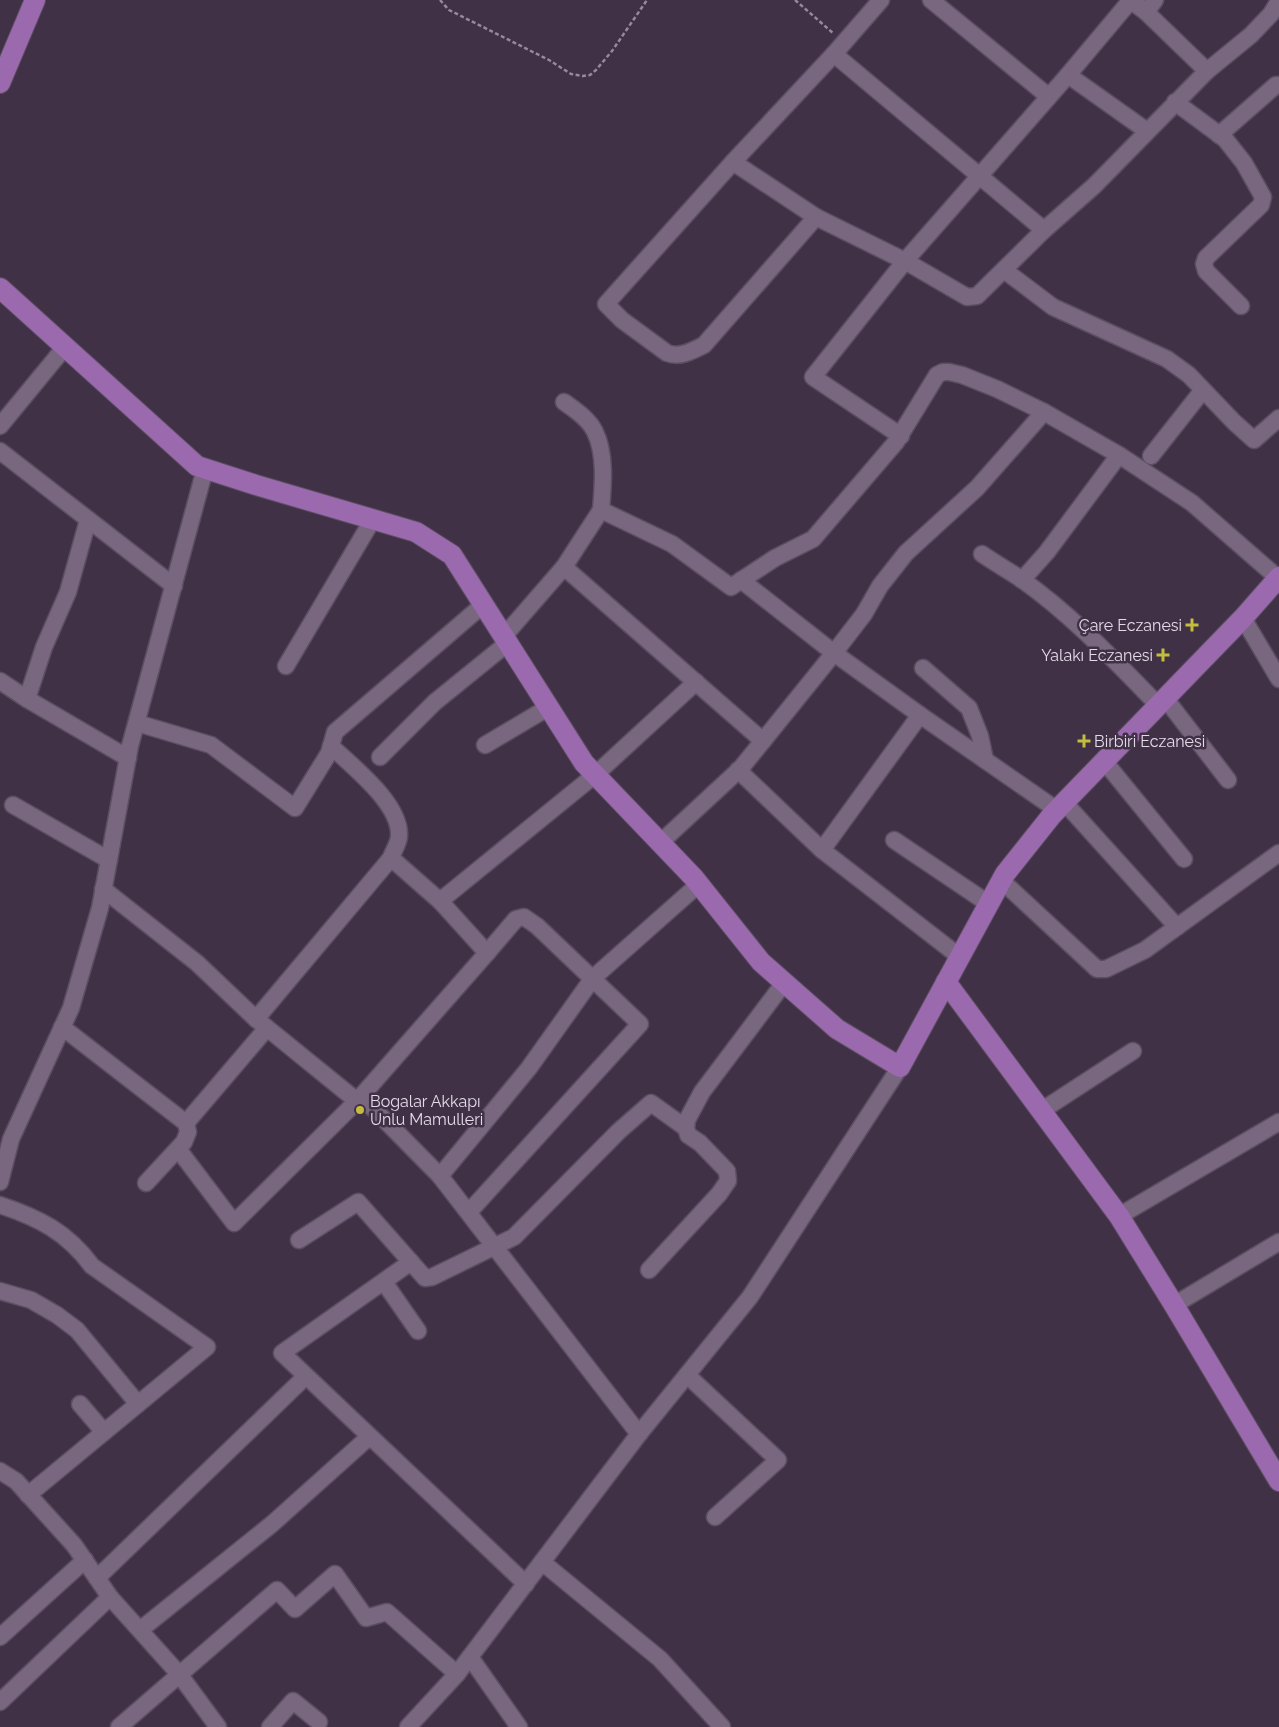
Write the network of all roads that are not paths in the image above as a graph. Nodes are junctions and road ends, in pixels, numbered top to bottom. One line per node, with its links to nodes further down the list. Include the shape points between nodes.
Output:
1 (35, 0): 10 (main road)
2 (881, 0): 7 (street)
3 (931, 0): 12 (street)
4 (1130, 0): 6 (street); 9 (street)
5 (1279, 1): 8 (street, via 1252,35)
6 (1150, 6): 8 (street)
7 (839, 48): 16 (street); 17 (street)
8 (1207, 71): 13 (street)
9 (1068, 75): 12 (street); 14 (street)
10 (1, 80)
11 (1279, 85): 15 (street)
12 (1048, 96): 17 (street)
13 (1175, 102): 14 (street); 15 (street)
14 (1147, 131): 19 (street, via 1094,186)
15 (1219, 135): 23 (street, via 1244,164 1263,197 1261,205 1206,258 1204,264 1206,271)
16 (733, 162): 18 (street); 18 (street, via 606,304 667,353 674,356 704,345)
17 (979, 176): 19 (street); 20 (street)
18 (816, 217): 20 (street)
19 (1044, 230): 21 (street)
20 (905, 261): 21 (street, via 967,297 977,296); 30 (street, via 813,377)
21 (1004, 270): 25 (street, via 1052,307 1167,359 1189,374)
22 (0, 288): 24 (main road)
23 (1241, 306)
24 (65, 347): 29 (street); 34 (main road, via 197,466)
25 (1203, 390): 28 (street, via 1254,440); 33 (street)
26 (564, 402): 35 (street, via 595,432 602,459)
27 (1044, 412): 30 (street, via 997,388 962,375 943,372 937,375); 32 (street); 47 (street, via 977,488 906,553)
28 (1279, 418)
29 (0, 426)
30 (901, 436): 41 (street, via 813,539)
31 (0, 451): 37 (street)
32 (1119, 455): 40 (street, via 1192,503); 42 (street, via 1047,552)
33 (1151, 456)
34 (205, 469): 36 (main road); 43 (street)
35 (601, 510): 39 (street); 41 (street, via 672,544 731,587)
36 (373, 519): 44 (main road, via 416,532 452,555); 48 (street)
37 (88, 520): 43 (street); 53 (street, via 68,592)
38 (982, 554): 42 (street)
39 (564, 567): 46 (street); 52 (street)
40 (1278, 578): 45 (main road)
41 (741, 580): 47 (street)
42 (1022, 580): 54 (street)
43 (174, 586): 57 (street)
44 (484, 604): 46 (main road); 60 (street, via 335,732)
45 (1243, 618): 50 (street); 54 (main road)
46 (507, 639): 55 (main road); 61 (street, via 435,702)
47 (834, 653): 56 (street); 58 (street)
48 (286, 666)
49 (923, 668): 63 (street, via 970,708)
50 (1279, 679)
51 (0, 681): 53 (street)
52 (696, 682): 58 (street); 66 (street)
53 (27, 698): 62 (street)
54 (1162, 701): 64 (main road); 67 (street)
55 (549, 706): 59 (street); 66 (main road, via 584,763)
56 (920, 715): 63 (street); 72 (street)
57 (137, 723): 60 (street, via 211,745 295,808); 62 (street)
58 (763, 741): 65 (street)
59 (486, 745)
60 (331, 746): 74 (street, via 386,800 396,816 399,837)
61 (380, 757)
62 (128, 758): 76 (street)
63 (985, 760): 69 (street)
64 (1104, 761): 69 (main road); 75 (street)
65 (738, 770): 71 (street); 72 (street)
66 (596, 774): 71 (main road); 80 (street)
67 (1228, 780)
68 (14, 805): 76 (street)
69 (1060, 806): 77 (main road); 82 (street)
70 (894, 840): 81 (street)
71 (660, 842): 78 (main road)
72 (822, 850): 84 (street)
73 (1279, 853): 82 (street)
74 (391, 858): 80 (street); 88 (street)
75 (1184, 859)
76 (109, 860): 79 (street)
77 (1002, 881): 81 (main road); 82 (street, via 1097,969 1145,950)
78 (699, 884): 85 (street); 87 (main road, via 760,962)
79 (103, 889): 88 (street, via 197,963); 89 (street, via 100,908)
80 (440, 901): 83 (street)
81 (989, 904): 84 (main road)
82 (1177, 927)
83 (487, 953): 85 (street, via 516,918 524,917 538,926); 92 (street)
84 (960, 957): 86 (main road)
85 (593, 978): 99 (street, via 529,1068); 103 (street, via 640,1024)
86 (946, 982): 91 (main road); 93 (main road)
87 (784, 983): 91 (main road, via 837,1029); 96 (street, via 702,1092)
88 (262, 1023): 92 (street); 95 (street)
89 (62, 1027): 95 (street); 97 (street)
90 (1133, 1051): 93 (street)
91 (900, 1067): 114 (street, via 750,1297)
92 (359, 1098): 98 (street, via 234,1223); 99 (street)
93 (1041, 1111): 104 (main road)
94 (1279, 1122): 104 (street)
95 (186, 1123): 98 (street, via 188,1132)
96 (686, 1128): 107 (street, via 651,1103 514,1237); 109 (street, via 688,1135 727,1171 728,1181)
97 (6, 1138): 100 (street)
98 (178, 1149): 101 (street)
99 (440, 1176): 103 (street)
100 (0, 1182)
101 (146, 1183)
102 (0, 1206): 117 (street, via 22,1212 50,1226 69,1239 92,1266 207,1347)
103 (469, 1212): 107 (street)
104 (1119, 1216): 112 (main road)
105 (299, 1240): 108 (street, via 358,1202)
106 (1279, 1242): 112 (street)
107 (494, 1247): 108 (street, via 432,1277 425,1278); 119 (street)
108 (411, 1262): 110 (street)
109 (649, 1270)
110 (384, 1282): 113 (street); 115 (street, via 282,1353)
111 (0, 1291): 117 (street, via 32,1300 76,1330)
112 (1174, 1305): 122 (main road)
113 (418, 1331)
114 (687, 1376): 119 (street); 124 (street, via 778,1460)
115 (305, 1377): 120 (street); 127 (street)
116 (80, 1404): 118 (street)
117 (138, 1404): 118 (street)
118 (104, 1432): 123 (street)
119 (639, 1434): 126 (street)
120 (369, 1436): 128 (street); 130 (street, via 272,1524)
121 (0, 1471): 123 (street, via 16,1481)
122 (1279, 1481)
123 (28, 1495): 125 (street)
124 (715, 1517)
125 (85, 1560): 127 (street); 131 (street)
126 (542, 1562): 128 (street); 142 (street, via 660,1659)
127 (97, 1578): 129 (street)
128 (526, 1584): 132 (street)
129 (110, 1597): 130 (street); 135 (street)
130 (140, 1630): 133 (street)
131 (0, 1637)
132 (470, 1657): 134 (street); 141 (street)
133 (179, 1674): 134 (street, via 276,1590 295,1609 335,1574 366,1618 387,1612); 137 (street); 138 (street)
134 (457, 1674): 140 (street)
135 (0, 1702)
136 (319, 1722): 139 (street, via 293,1701)
137 (119, 1727)
138 (218, 1727)
139 (270, 1727)
140 (408, 1727)
141 (519, 1727)
142 (722, 1727)

